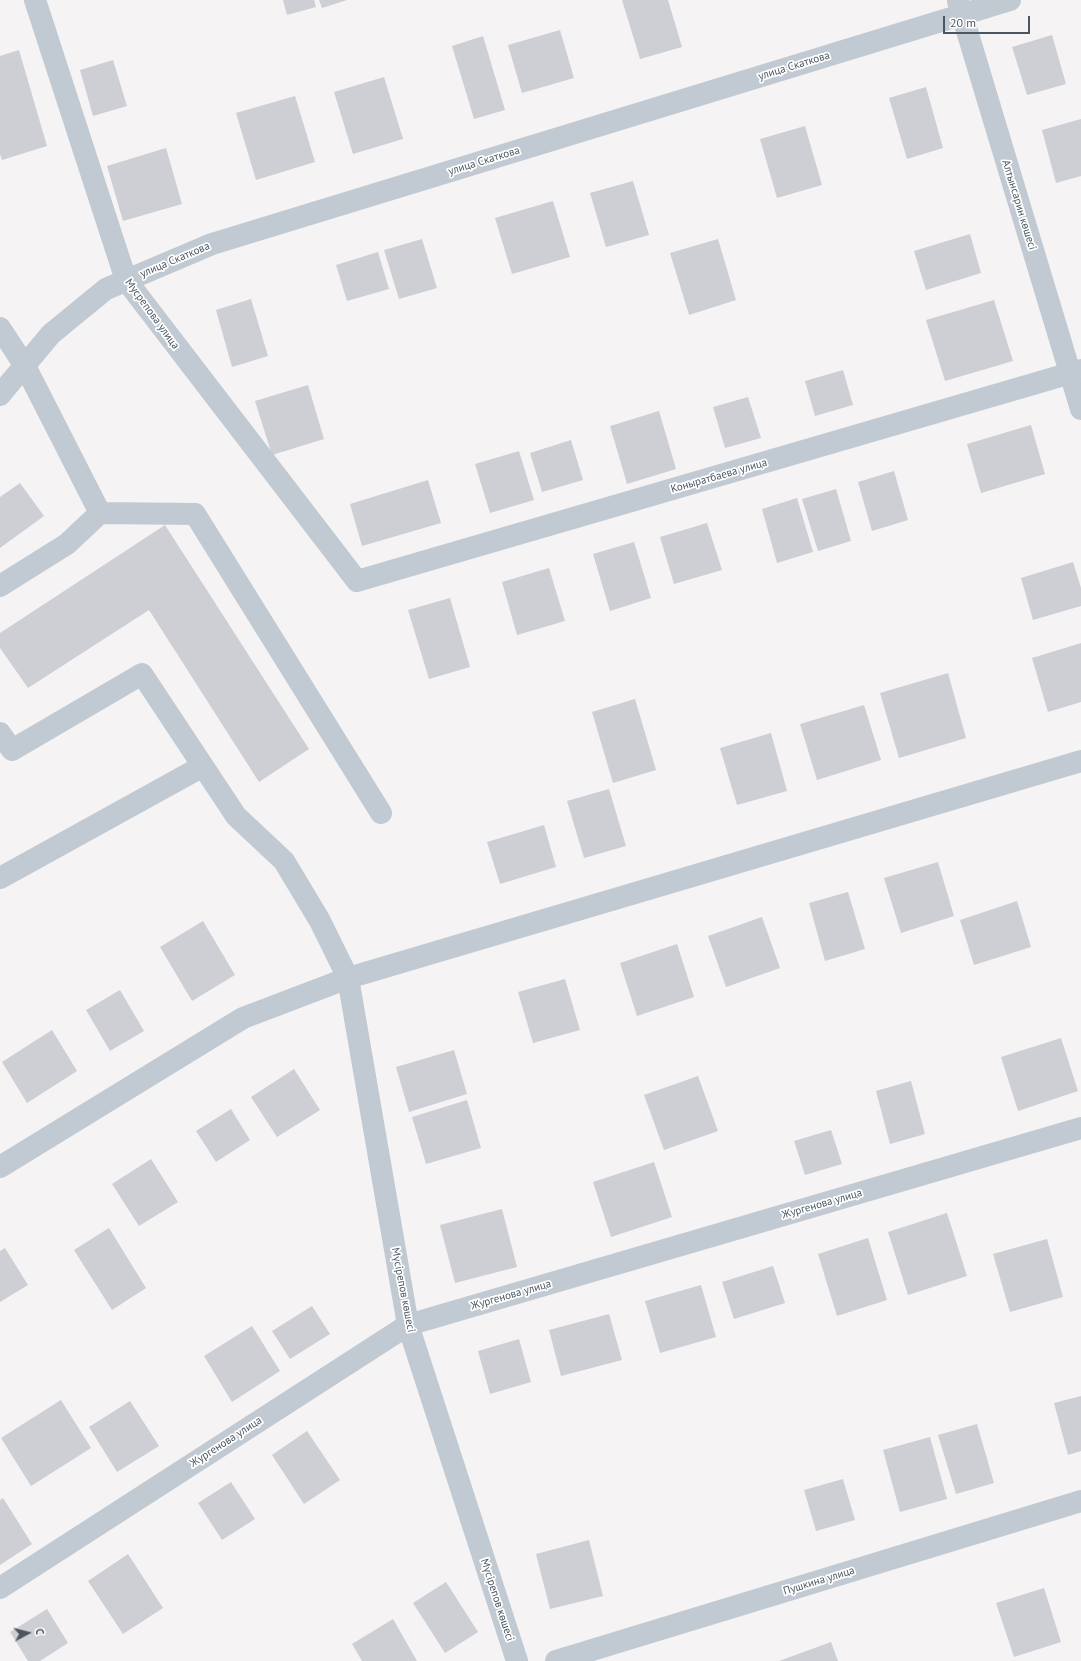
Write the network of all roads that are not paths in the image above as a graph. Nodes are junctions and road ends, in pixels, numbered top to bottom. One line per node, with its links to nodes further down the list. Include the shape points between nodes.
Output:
1 (35, 0): 4 (street, Мусрепова улица)
2 (1010, 0): 3 (street, улица Скаткова)
3 (959, 7): 4 (street, улица Скаткова, via 212,244); 7 (street, Алтынсарин көшесі)
4 (126, 280): 6 (street, улица Скаткова, via 106,289 51,334); 11 (street, Мусрепова улица)
5 (0, 328): 6 (street)
6 (25, 366): 8 (street, улица Скаткова); 10 (street)
7 (1076, 371): 9 (street, Алтынсарин көшесі); 11 (street, Коныратбаева улица)
8 (0, 395)
9 (1081, 409)
10 (100, 513): 12 (street, via 66,544); 17 (street, via 195,514)
11 (357, 581)
12 (0, 586)
13 (0, 733): 14 (street)
14 (6, 754): 16 (street, Мүсірепов көшесі, via 142,674)
15 (1081, 761): 19 (street)
16 (203, 766): 18 (street); 19 (street, Мүсірепов көшесі, via 236,816 284,861 320,922)
17 (381, 813)
18 (0, 878)
19 (348, 978): 21 (street, via 243,1018); 22 (street, Мүсірепов көшесі)
20 (1081, 1128): 22 (street, Жургенова улица)
21 (0, 1168)
22 (408, 1325): 24 (street, Жургенова улица); 25 (street, Мүсірепов көшесі)
23 (1081, 1501): 26 (street, Пушкина улица)
24 (0, 1588)
25 (517, 1661)
26 (556, 1661)

